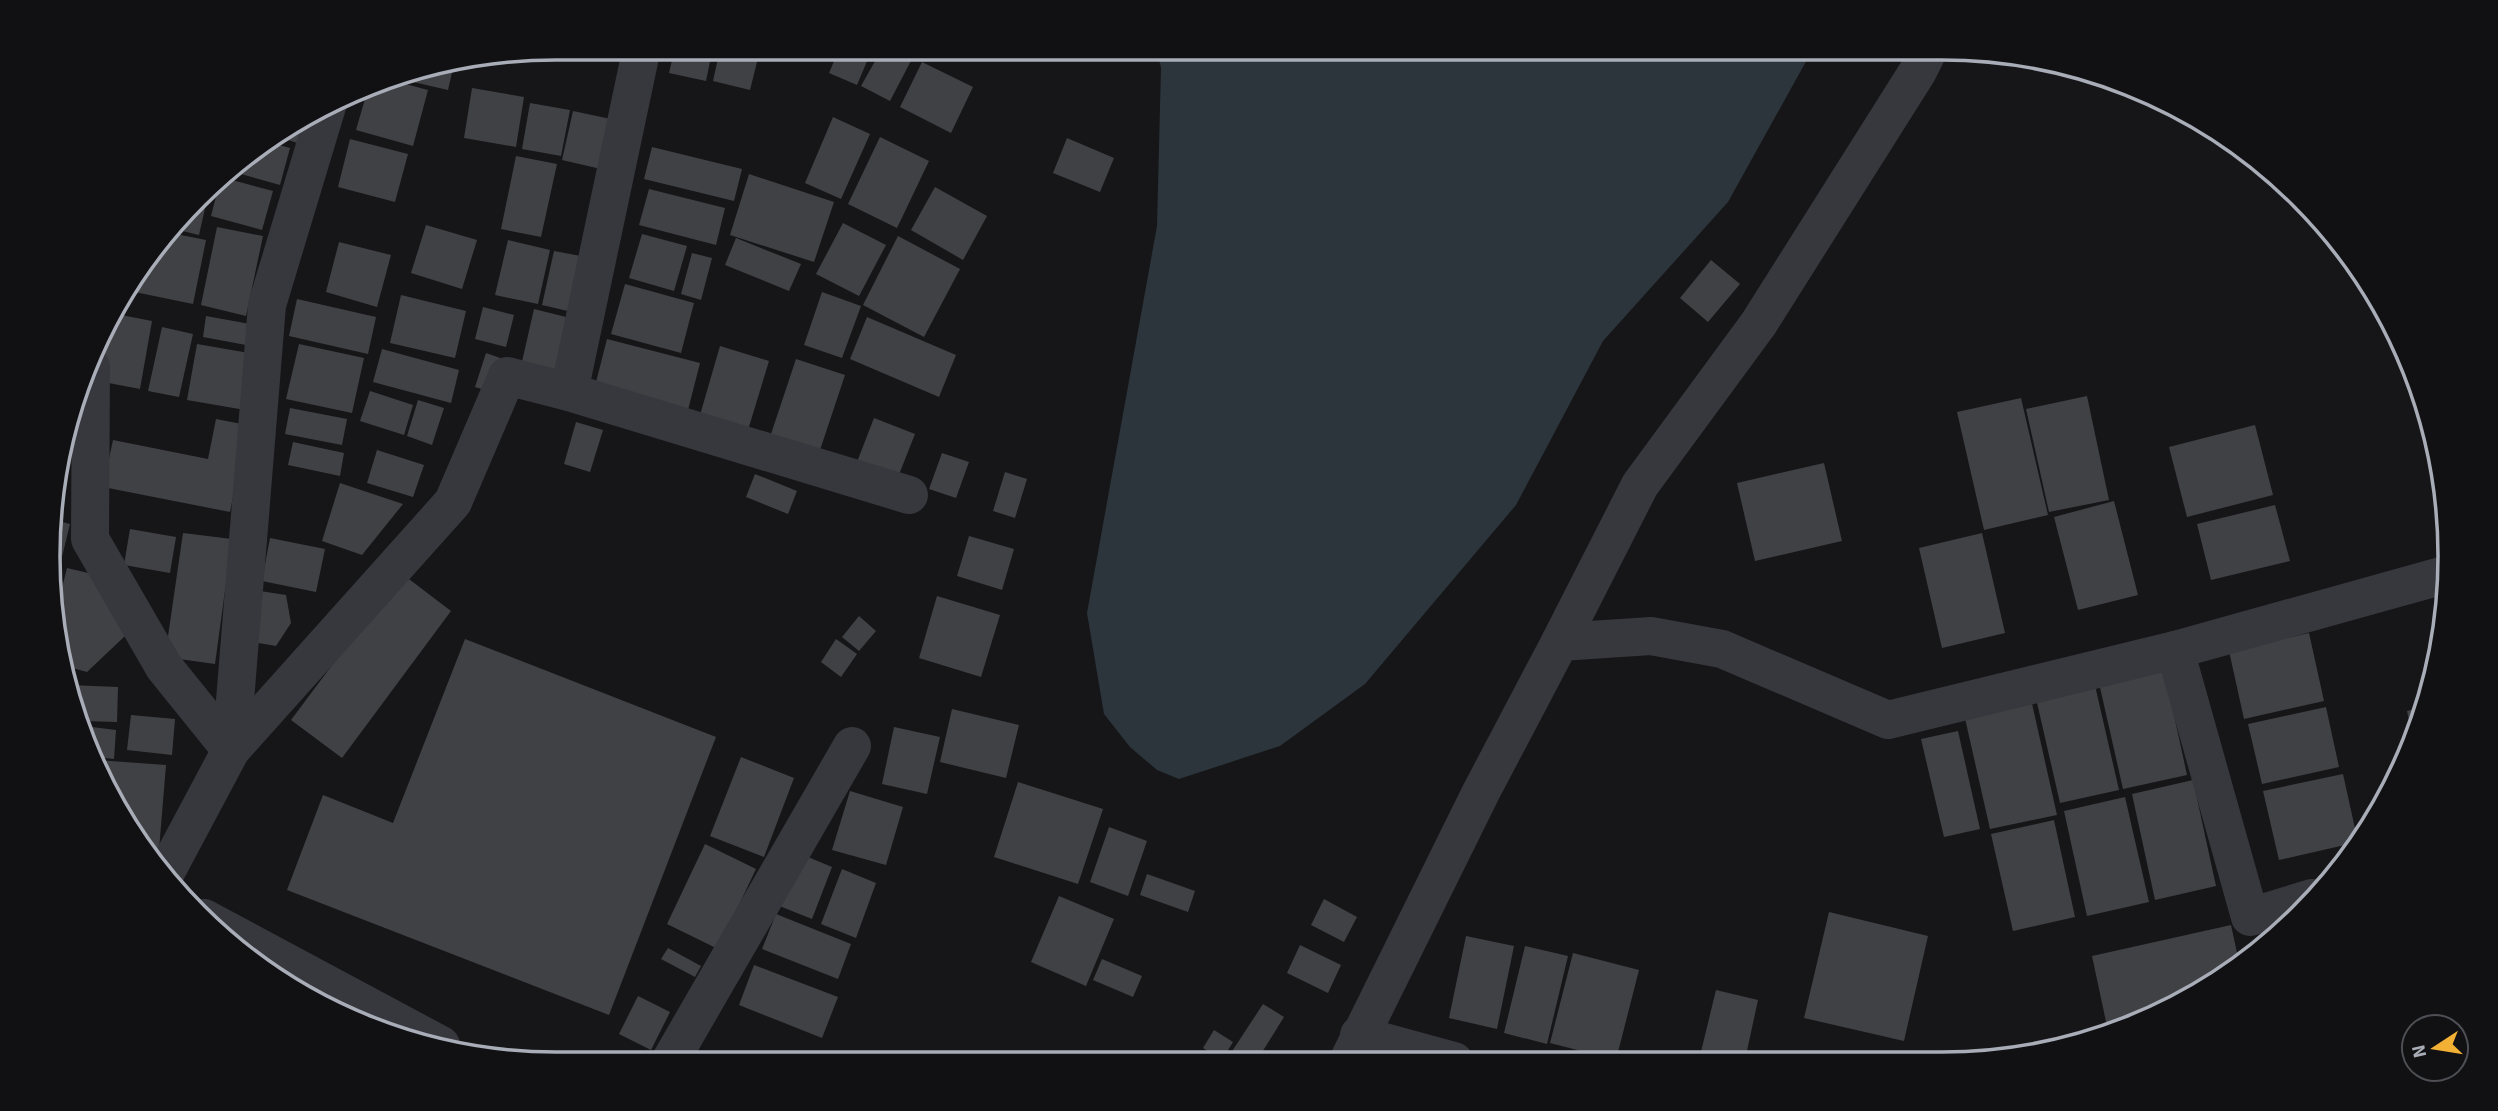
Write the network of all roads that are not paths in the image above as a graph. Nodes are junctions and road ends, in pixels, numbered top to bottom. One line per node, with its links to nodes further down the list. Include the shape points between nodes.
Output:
1 (639, 60): 5 (street)
2 (1923, 60): 8 (street, via 1759,323 1640,485)
3 (324, 117): 11 (street, via 267,305)
4 (91, 383): 11 (street, via 90,539 164,667)
5 (569, 392): 6 (street); 11 (street, via 507,376 453,502)
6 (909, 495)
7 (2437, 576): 9 (street)
8 (1560, 642): 9 (street, via 1651,636 1722,649 1888,720); 16 (street)
9 (2175, 650): 13 (street, via 2250,917)
10 (852, 746): 17 (street)
11 (231, 750): 12 (street)
12 (169, 866)
13 (2296, 903)
14 (253, 949): 15 (street)
15 (339, 1001)
16 (1354, 1048): 18 (street)
17 (674, 1052)
18 (1385, 1052)

